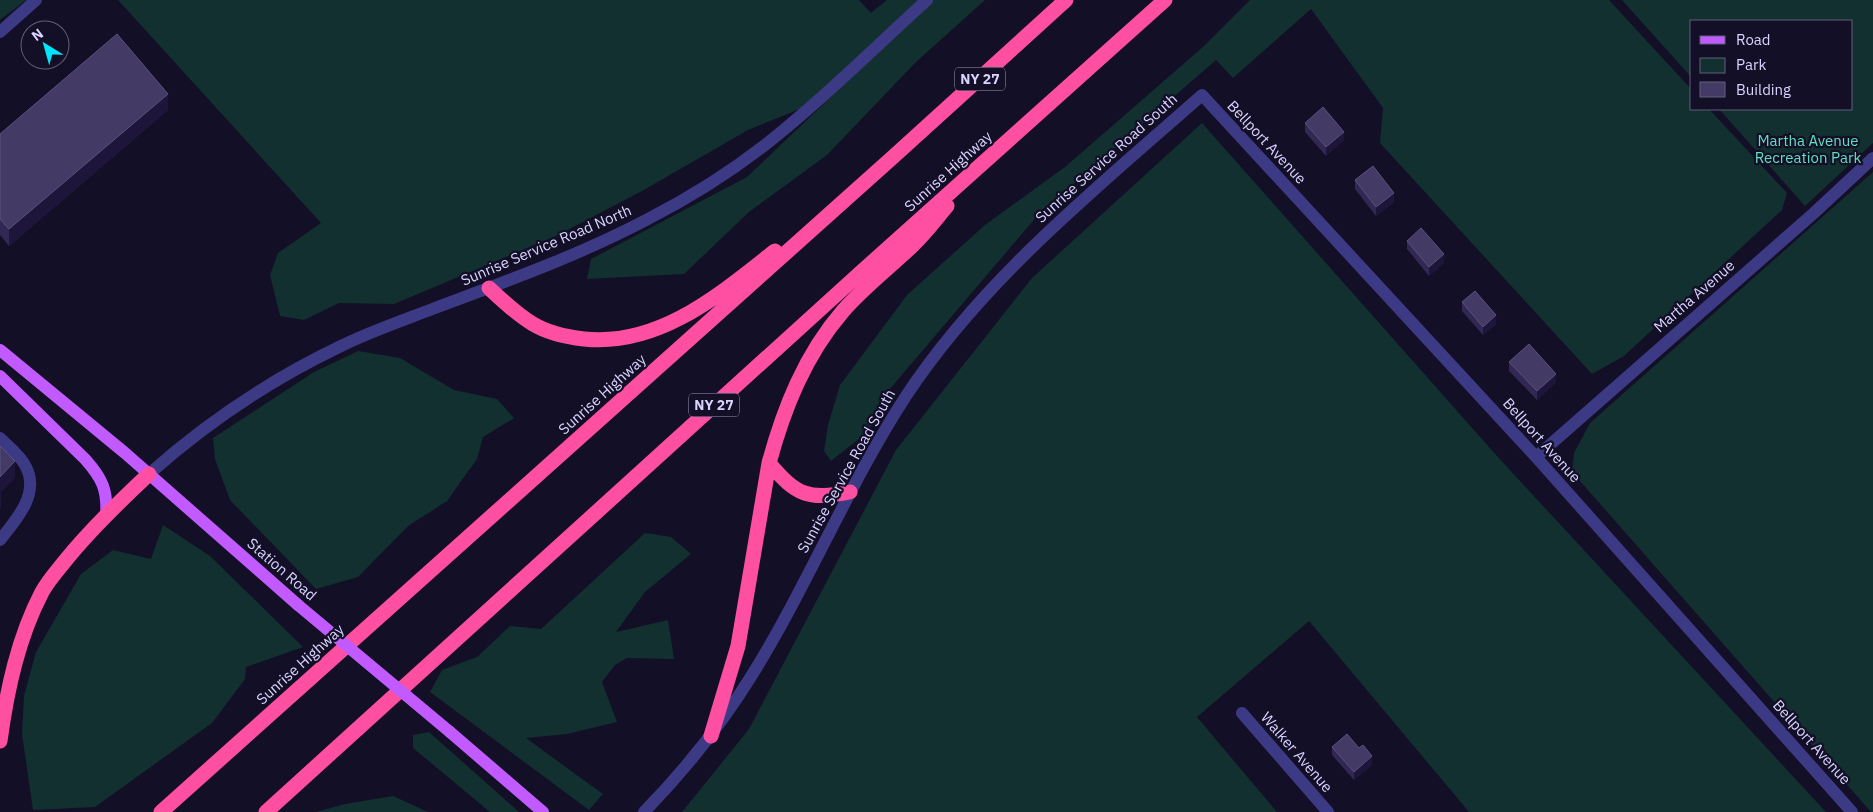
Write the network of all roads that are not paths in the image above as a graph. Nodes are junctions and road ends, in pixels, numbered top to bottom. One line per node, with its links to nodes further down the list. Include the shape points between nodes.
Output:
1 (36, 0): 5 (street)
2 (927, 0): 10 (street, Sunrise Service Road North, via 791,123 729,171 648,219)
3 (1066, 0): 8 (highway, Sunrise Highway / NY 27)
4 (1164, 0): 7 (highway, Sunrise Highway / NY 27)
5 (0, 32)
6 (1202, 95): 14 (street, Bellport Avenue); 17 (street, Sunrise Service Road South, via 1059,222 989,291 958,326 906,396)
7 (993, 154): 15 (highway, via 913,245 886,268 824,336 797,382 776,435); 24 (highway, Sunrise Highway / NY 27)
8 (893, 157): 10 (highway, via 719,295 680,318 637,336 596,340 558,334 526,320); 23 (highway, Sunrise Highway / NY 27)
9 (1873, 158): 14 (street, Martha Avenue)
10 (489, 288): 16 (street, Sunrise Service Road North, via 377,330 312,360 247,399)
11 (0, 350): 16 (main road, Station Road)
12 (0, 376): 18 (main road, via 97,473 105,490)
13 (0, 438): 19 (street, via 26,466 30,478 27,501)
14 (1536, 457): 28 (street, Bellport Avenue)
15 (769, 463): 17 (highway, via 801,492 828,496); 21 (highway, via 738,646)
16 (150, 474): 18 (highway); 25 (main road, Station Road, bridge, via 298,605)
17 (850, 492): 21 (street, Sunrise Service Road South, via 780,628)
18 (106, 516): 22 (highway, via 72,552 43,591 15,664)
19 (0, 540)
20 (1242, 713): 27 (street, Walker Avenue)
21 (711, 736): 26 (street, Sunrise Service Road South)
22 (0, 741)
23 (161, 812)
24 (266, 812)
25 (543, 812)
26 (644, 812)
27 (1328, 812)
28 (1852, 812)

